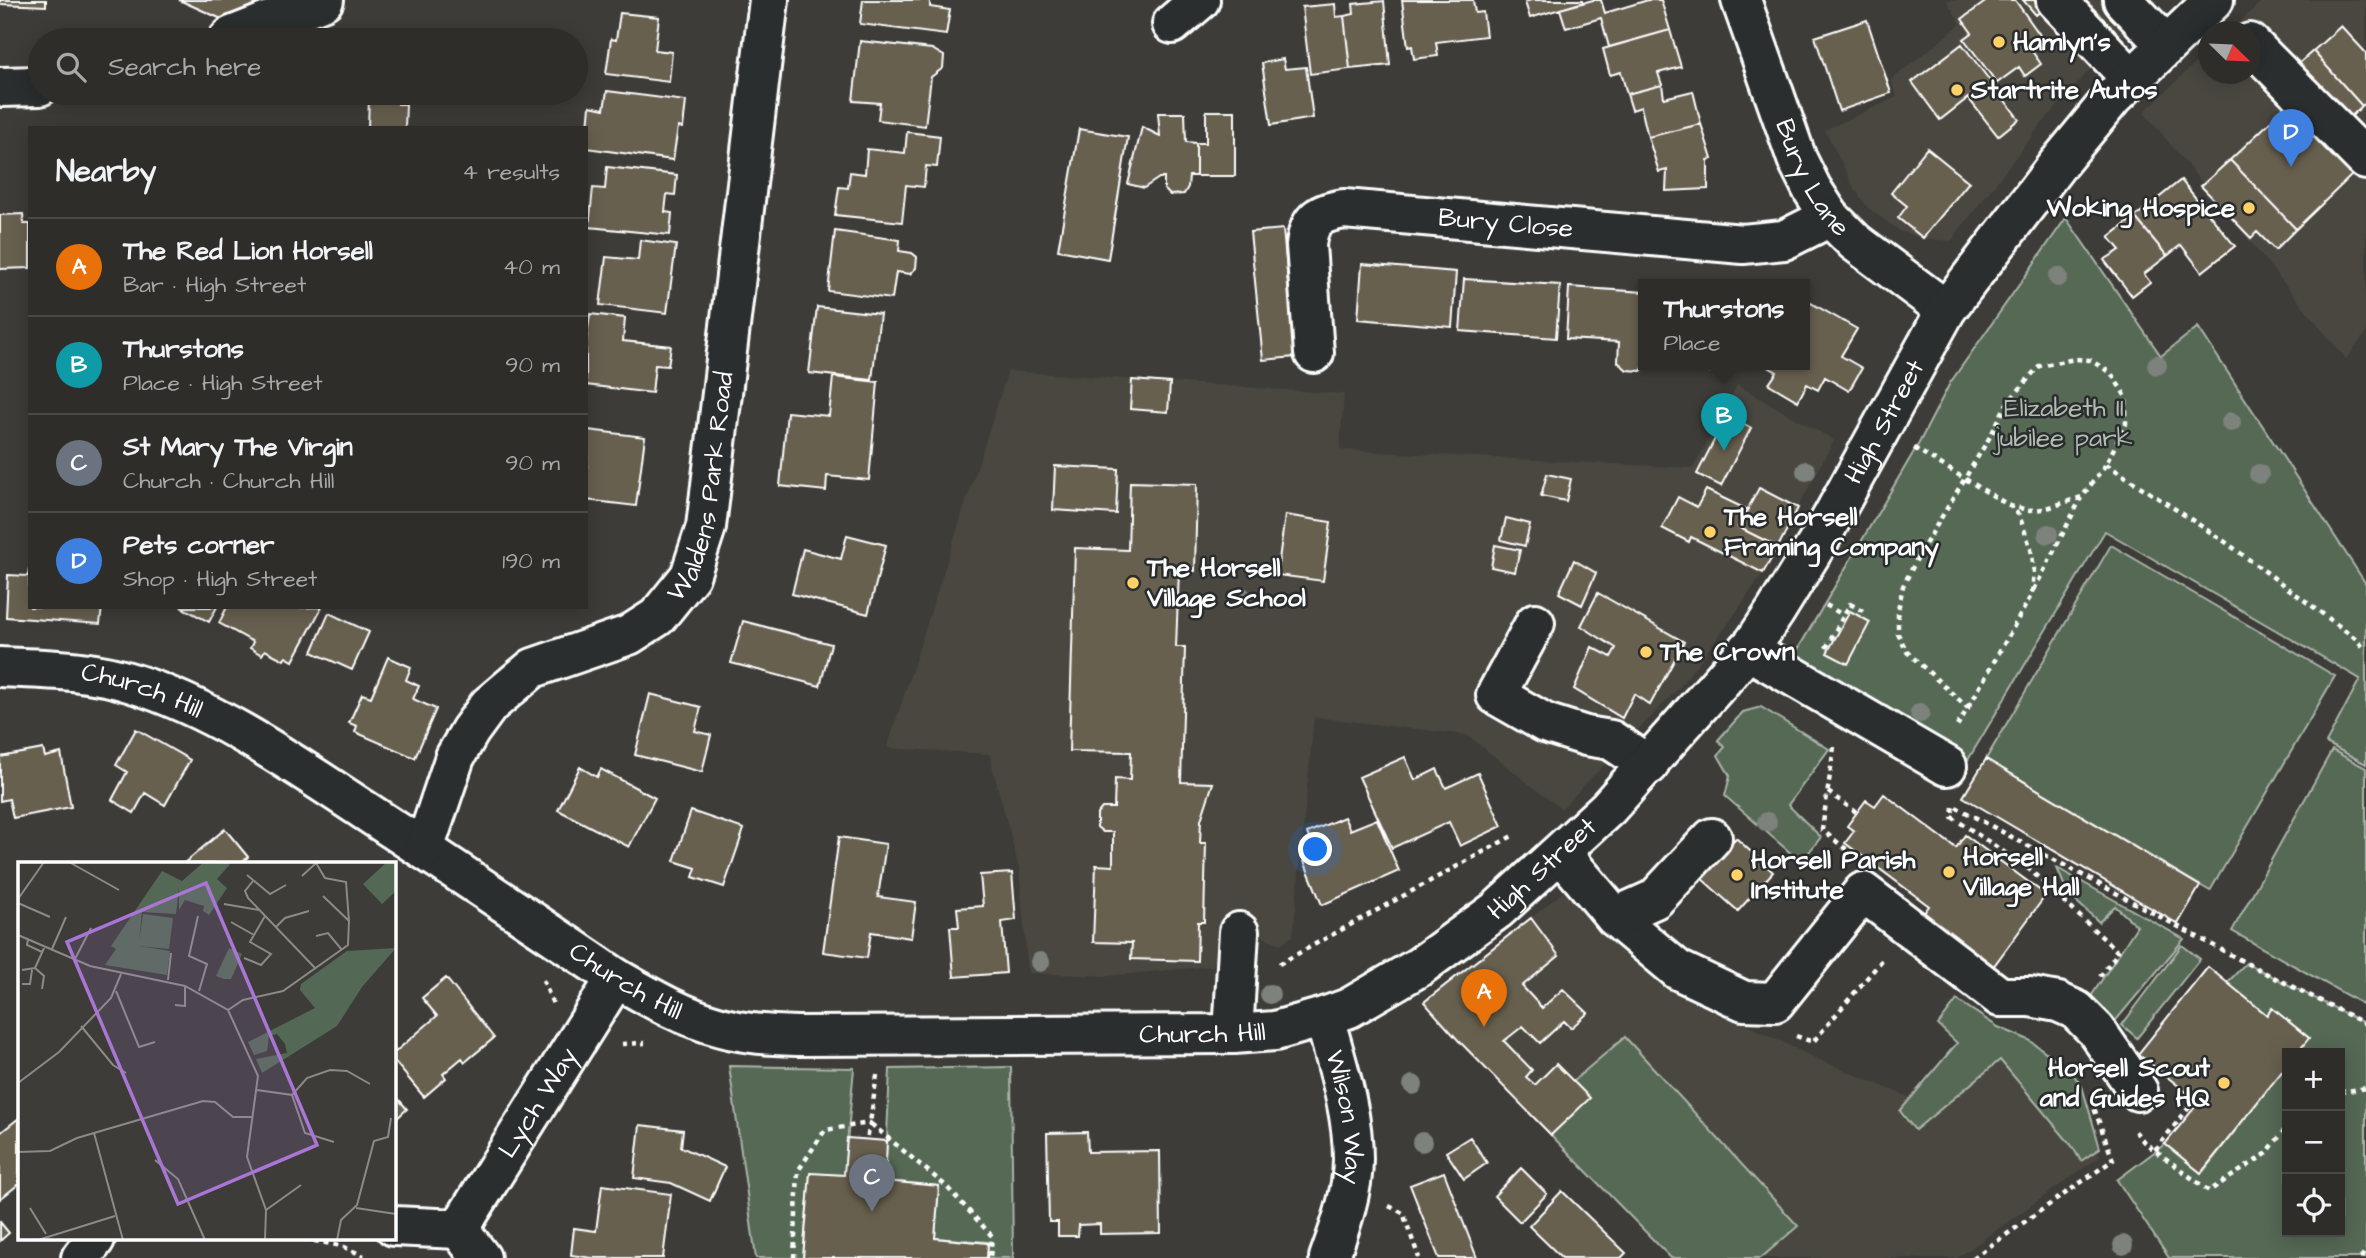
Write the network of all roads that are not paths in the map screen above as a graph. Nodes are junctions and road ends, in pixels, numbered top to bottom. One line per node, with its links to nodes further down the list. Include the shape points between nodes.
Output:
1 (324, 0): 8 (street)
2 (769, 0): 24 (street, Waldens Park Road, via 706,527 690,576 657,617 629,635 533,668 488,705 455,758)
3 (1741, 0): 15 (street, Bury Lane, via 1797,159)
4 (2056, 0): 11 (street)
5 (2123, 0): 9 (street)
6 (2200, 5): 7 (street); 9 (street, High Street)
7 (2223, 21)
8 (252, 28)
9 (2166, 45): 11 (street, High Street)
10 (2261, 54): 14 (street)
11 (2131, 78): 16 (street, High Street, via 2057,165)
12 (28, 86): 13 (street)
13 (0, 87)
14 (2366, 160)
15 (1830, 217): 16 (street, Bury Lane, via 1882,264); 17 (street, Bury Close, via 1784,240 1743,244 1345,209 1325,212 1307,232)
16 (1946, 310): 19 (street, High Street, via 1805,566)
17 (1314, 353)
18 (1535, 623): 22 (street, via 1496,695 1545,723 1611,740)
19 (1748, 649): 21 (street); 22 (street, High Street)
20 (0, 667): 24 (street, Church Hill, via 110,676 170,698 272,751)
21 (1942, 763)
22 (1649, 765): 25 (street, High Street)
23 (1712, 838): 26 (street, via 1655,899)
24 (424, 849): 28 (street, Church Hill)
25 (1561, 853): 26 (street); 29 (street, High Street, via 1497,910 1419,967 1349,1008)
26 (1615, 917): 31 (street, via 1678,970 1744,1001 1775,1002 1863,892 2000,997 2030,997 2076,1010 2095,1030)
27 (1239, 932): 30 (street)
28 (616, 978): 30 (street, Church Hill, via 654,1000 720,1027 756,1034); 34 (street, Lych Way)
29 (1324, 1017): 30 (street, Church Hill, via 1275,1031); 36 (street, Wilson Way, via 1346,1099 1353,1162)
30 (1233, 1034)
31 (2134, 1108)
32 (396, 1226): 34 (street, Lych Way)
33 (94, 1240): 35 (street)
34 (470, 1243)
35 (81, 1258)
36 (1329, 1258)

